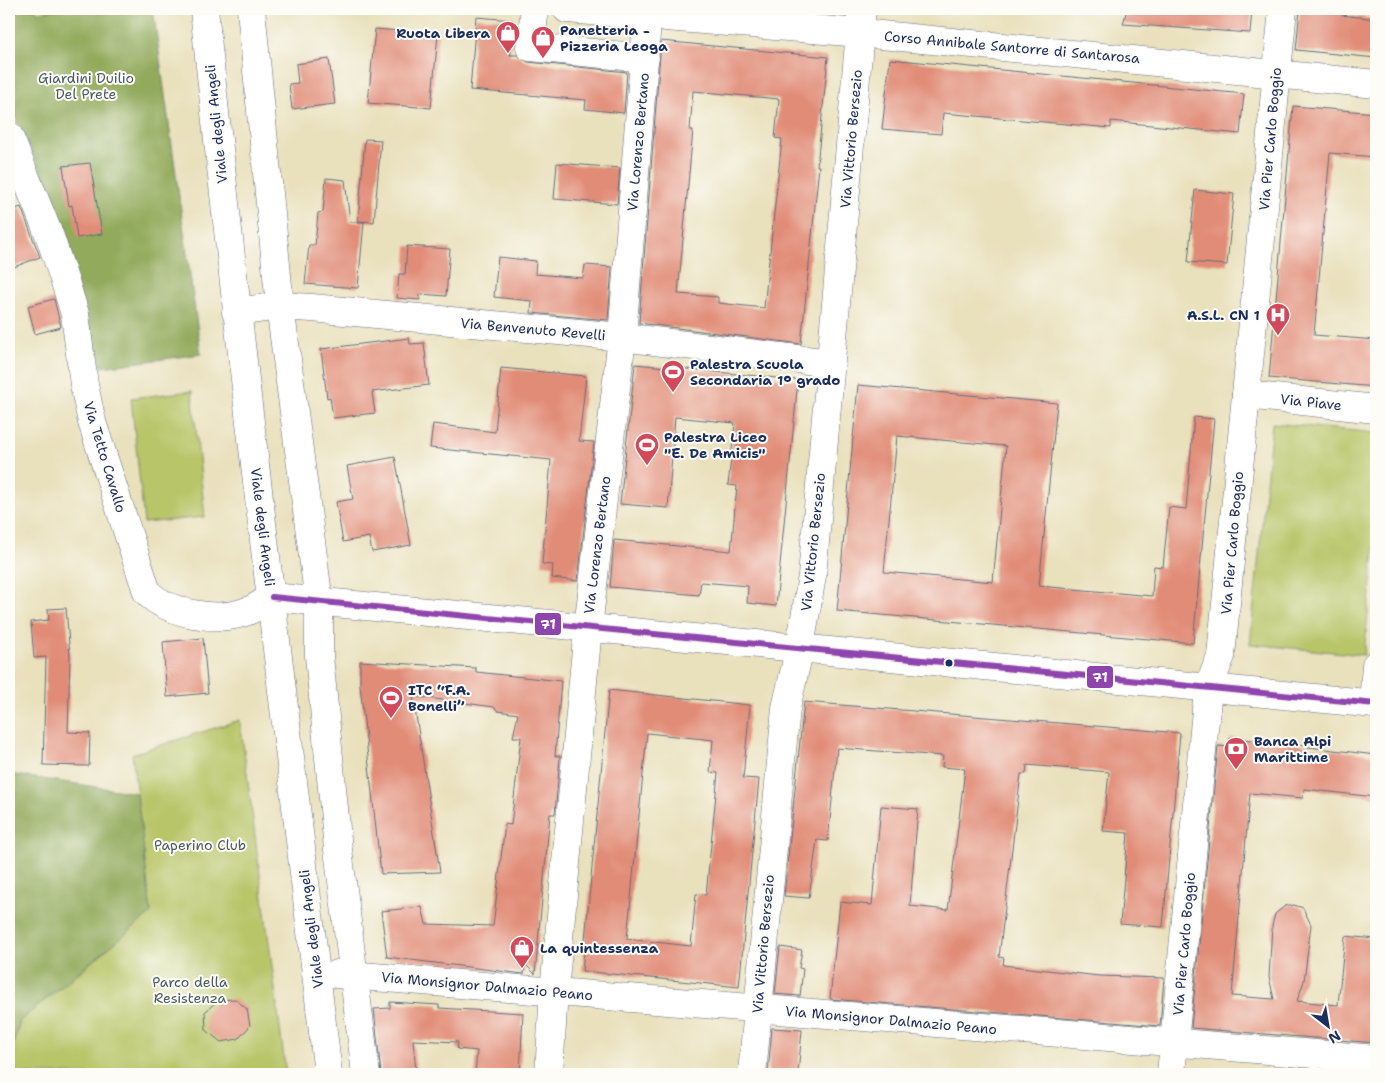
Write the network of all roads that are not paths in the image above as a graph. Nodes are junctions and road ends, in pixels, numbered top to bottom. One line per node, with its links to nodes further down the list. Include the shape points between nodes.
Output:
1 (204, 9): 13 (street, Viale degli Angeli)
2 (251, 9): 12 (street)
3 (534, 9): 8 (street, via 530,46)
4 (567, 9): 6 (street, Corso Annibale Santorre di Santarosa)
5 (1283, 9): 9 (street, Via Pier Carlo Boggio)
6 (647, 12): 7 (street, Corso Annibale Santorre di Santarosa); 8 (street, Via Lorenzo Bertano)
7 (861, 21): 9 (street, Corso Annibale Santorre di Santarosa); 15 (street, Via Vittorio Bersezio)
8 (645, 58): 14 (street, Via Lorenzo Bertano)
9 (1276, 72): 10 (street, Corso Annibale Santorre di Santarosa); 16 (street, Via Pier Carlo Boggio)
10 (1376, 84)
11 (9, 136): 18 (street, Via Tetto Cavallo, via 50,237 75,314 92,422 147,592 172,610 190,614 245,613)
12 (280, 306): 13 (street, Via Benvenuto Revelli); 14 (street, Via Benvenuto Revelli); 19 (street)
13 (236, 312): 18 (street, Viale degli Angeli)
14 (622, 337): 15 (street, Via Benvenuto Revelli); 20 (street, Via Lorenzo Bertano)
15 (830, 363): 21 (street, Via Vittorio Bersezio, via 812,576)
16 (1246, 395): 17 (street, Via Piave); 23 (street, Via Pier Carlo Boggio, via 1221,656)
17 (1376, 409)
18 (272, 597): 19 (street); 25 (street, Viale degli Angeli)
19 (319, 602): 20 (street); 26 (street, via 319,656 338,849)
20 (588, 628): 21 (street); 27 (street, Via Lorenzo Bertano)
21 (800, 647): 23 (street); 28 (street, Via Vittorio Bersezio, via 786,708)
22 (1376, 664): 24 (street)
23 (1208, 689): 24 (street); 29 (street, Via Pier Carlo Boggio)
24 (1374, 704)
25 (316, 972): 26 (street, Via Monsignor Dalmazio Peano); 31 (street, Viale degli Angeli)
26 (355, 975): 27 (street, Via Monsignor Dalmazio Peano); 32 (street)
27 (554, 991): 28 (street, Via Monsignor Dalmazio Peano); 33 (street, Via Lorenzo Bertano)
28 (757, 1008): 29 (street, Via Monsignor Dalmazio Peano); 34 (street, Via Vittorio Bersezio)
29 (1175, 1045): 30 (street, Via Monsignor Dalmazio Peano); 35 (street, Via Pier Carlo Boggio)
30 (1376, 1060)
31 (328, 1074)
32 (366, 1074)
33 (549, 1074)
34 (752, 1074)
35 (1171, 1074)

